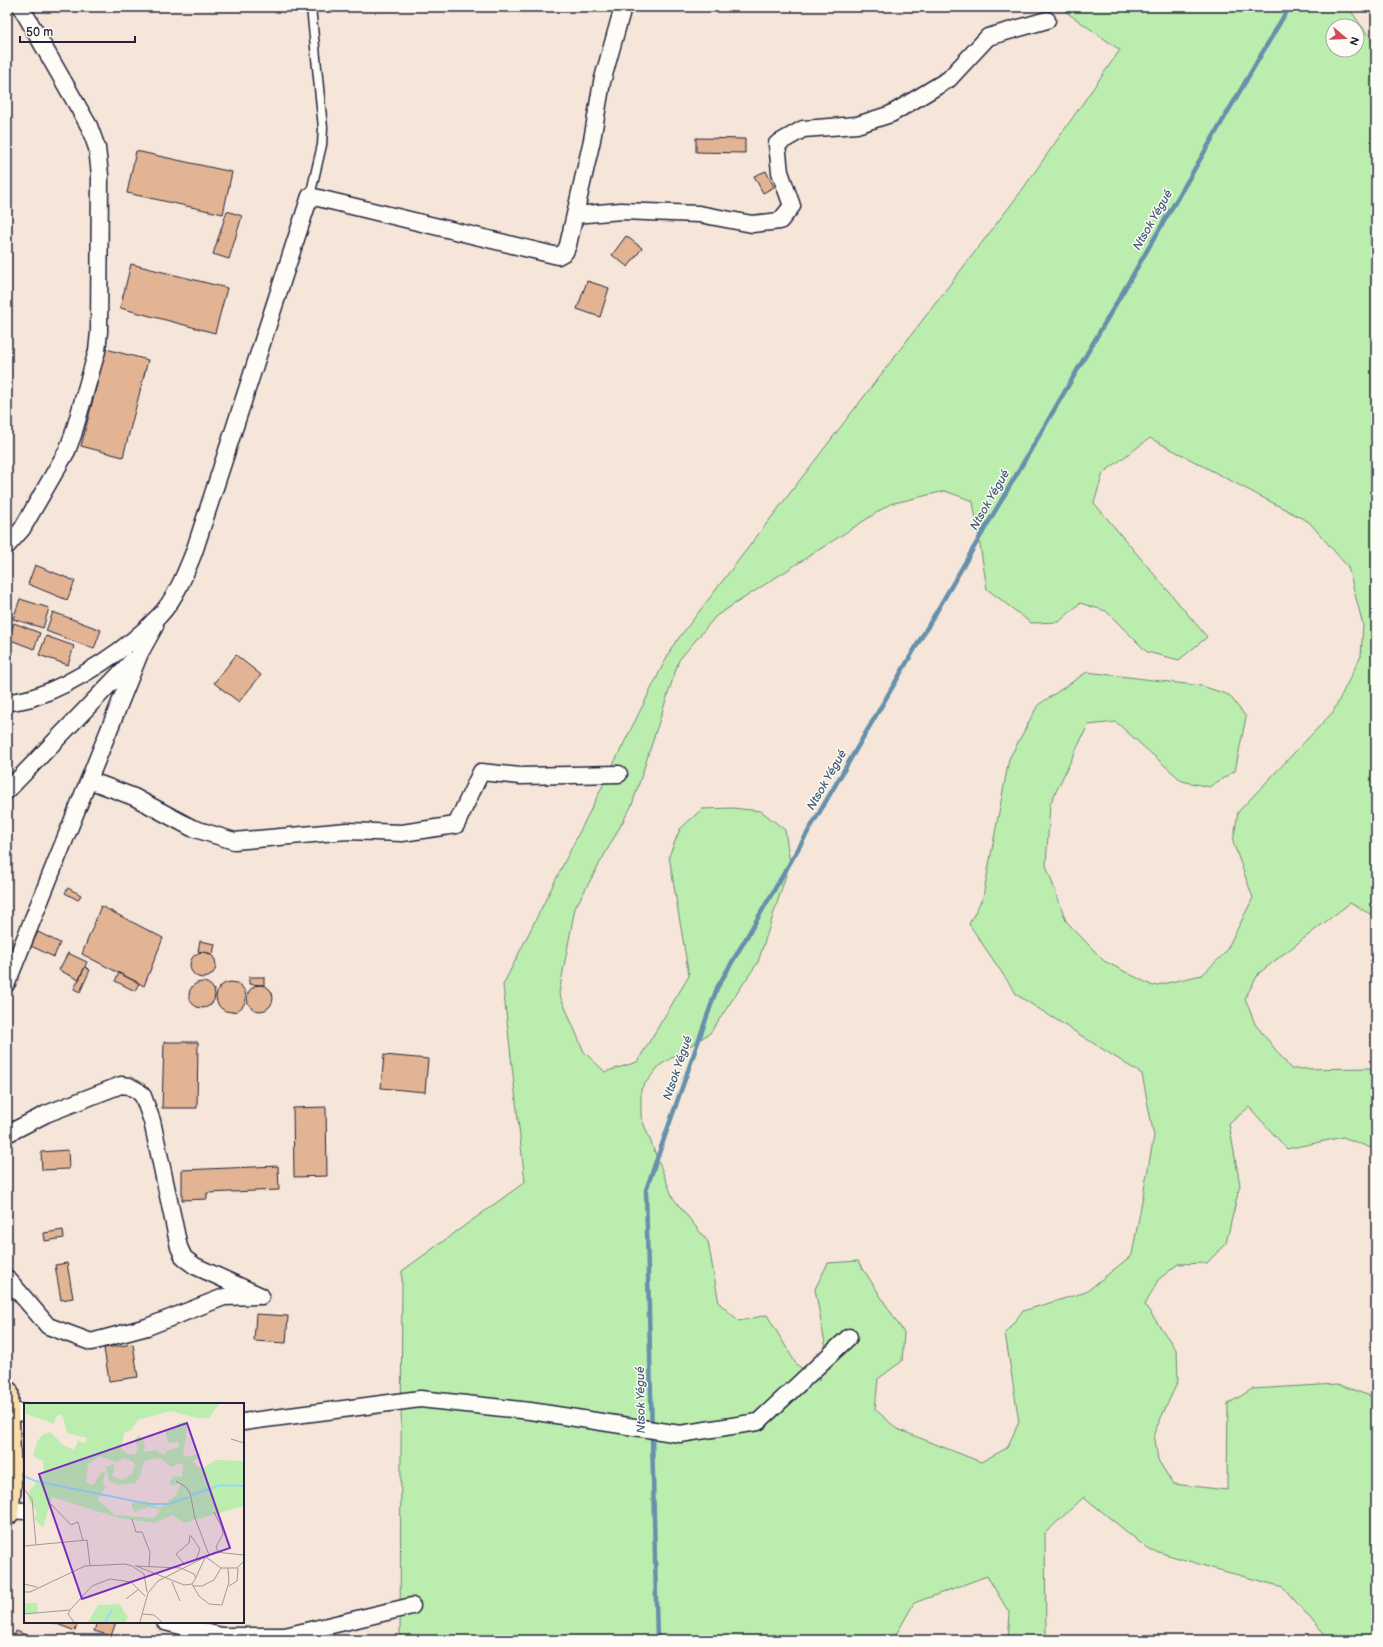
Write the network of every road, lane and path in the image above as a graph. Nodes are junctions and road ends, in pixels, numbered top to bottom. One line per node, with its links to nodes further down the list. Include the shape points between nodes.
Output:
1 (21, 7): 7 (street, via 89,126 97,148 100,174 99,332 97,351 67,450 22,529)
2 (311, 7): 5 (lane, via 323,128 322,145)
3 (623, 7): 6 (street, via 602,82)
4 (1046, 20): 6 (street, via 988,37 949,78 891,114 857,125 803,128 777,144 780,172 792,206 780,221 752,224 699,214 621,211)
5 (310, 196): 6 (street, via 558,256 568,245); 8 (street, via 194,552 180,585)
6 (575, 215)
7 (7, 546)
8 (160, 615): 9 (street); 10 (street, via 128,644 101,663 33,697)
9 (140, 653): 12 (street); 13 (street)
10 (7, 702)
11 (619, 774): 12 (street, via 520,776 481,772 456,825 402,833 347,831 234,841 192,828 134,797)
12 (89, 780): 14 (street)
13 (7, 791)
14 (7, 983)
15 (7, 1134): 16 (street, via 46,1114 121,1085 130,1086 138,1091 143,1096 152,1121 179,1247 184,1258 203,1270 261,1296 224,1297 147,1327 91,1342 48,1326)
16 (7, 1278)
17 (849, 1337): 19 (street, via 758,1422 680,1434 530,1411 420,1399)
18 (13, 1406): 20 (main road, via 10,1485)
19 (244, 1422)
20 (13, 1512)
21 (412, 1606): 22 (street, via 285,1636 221,1636)
22 (168, 1623)

